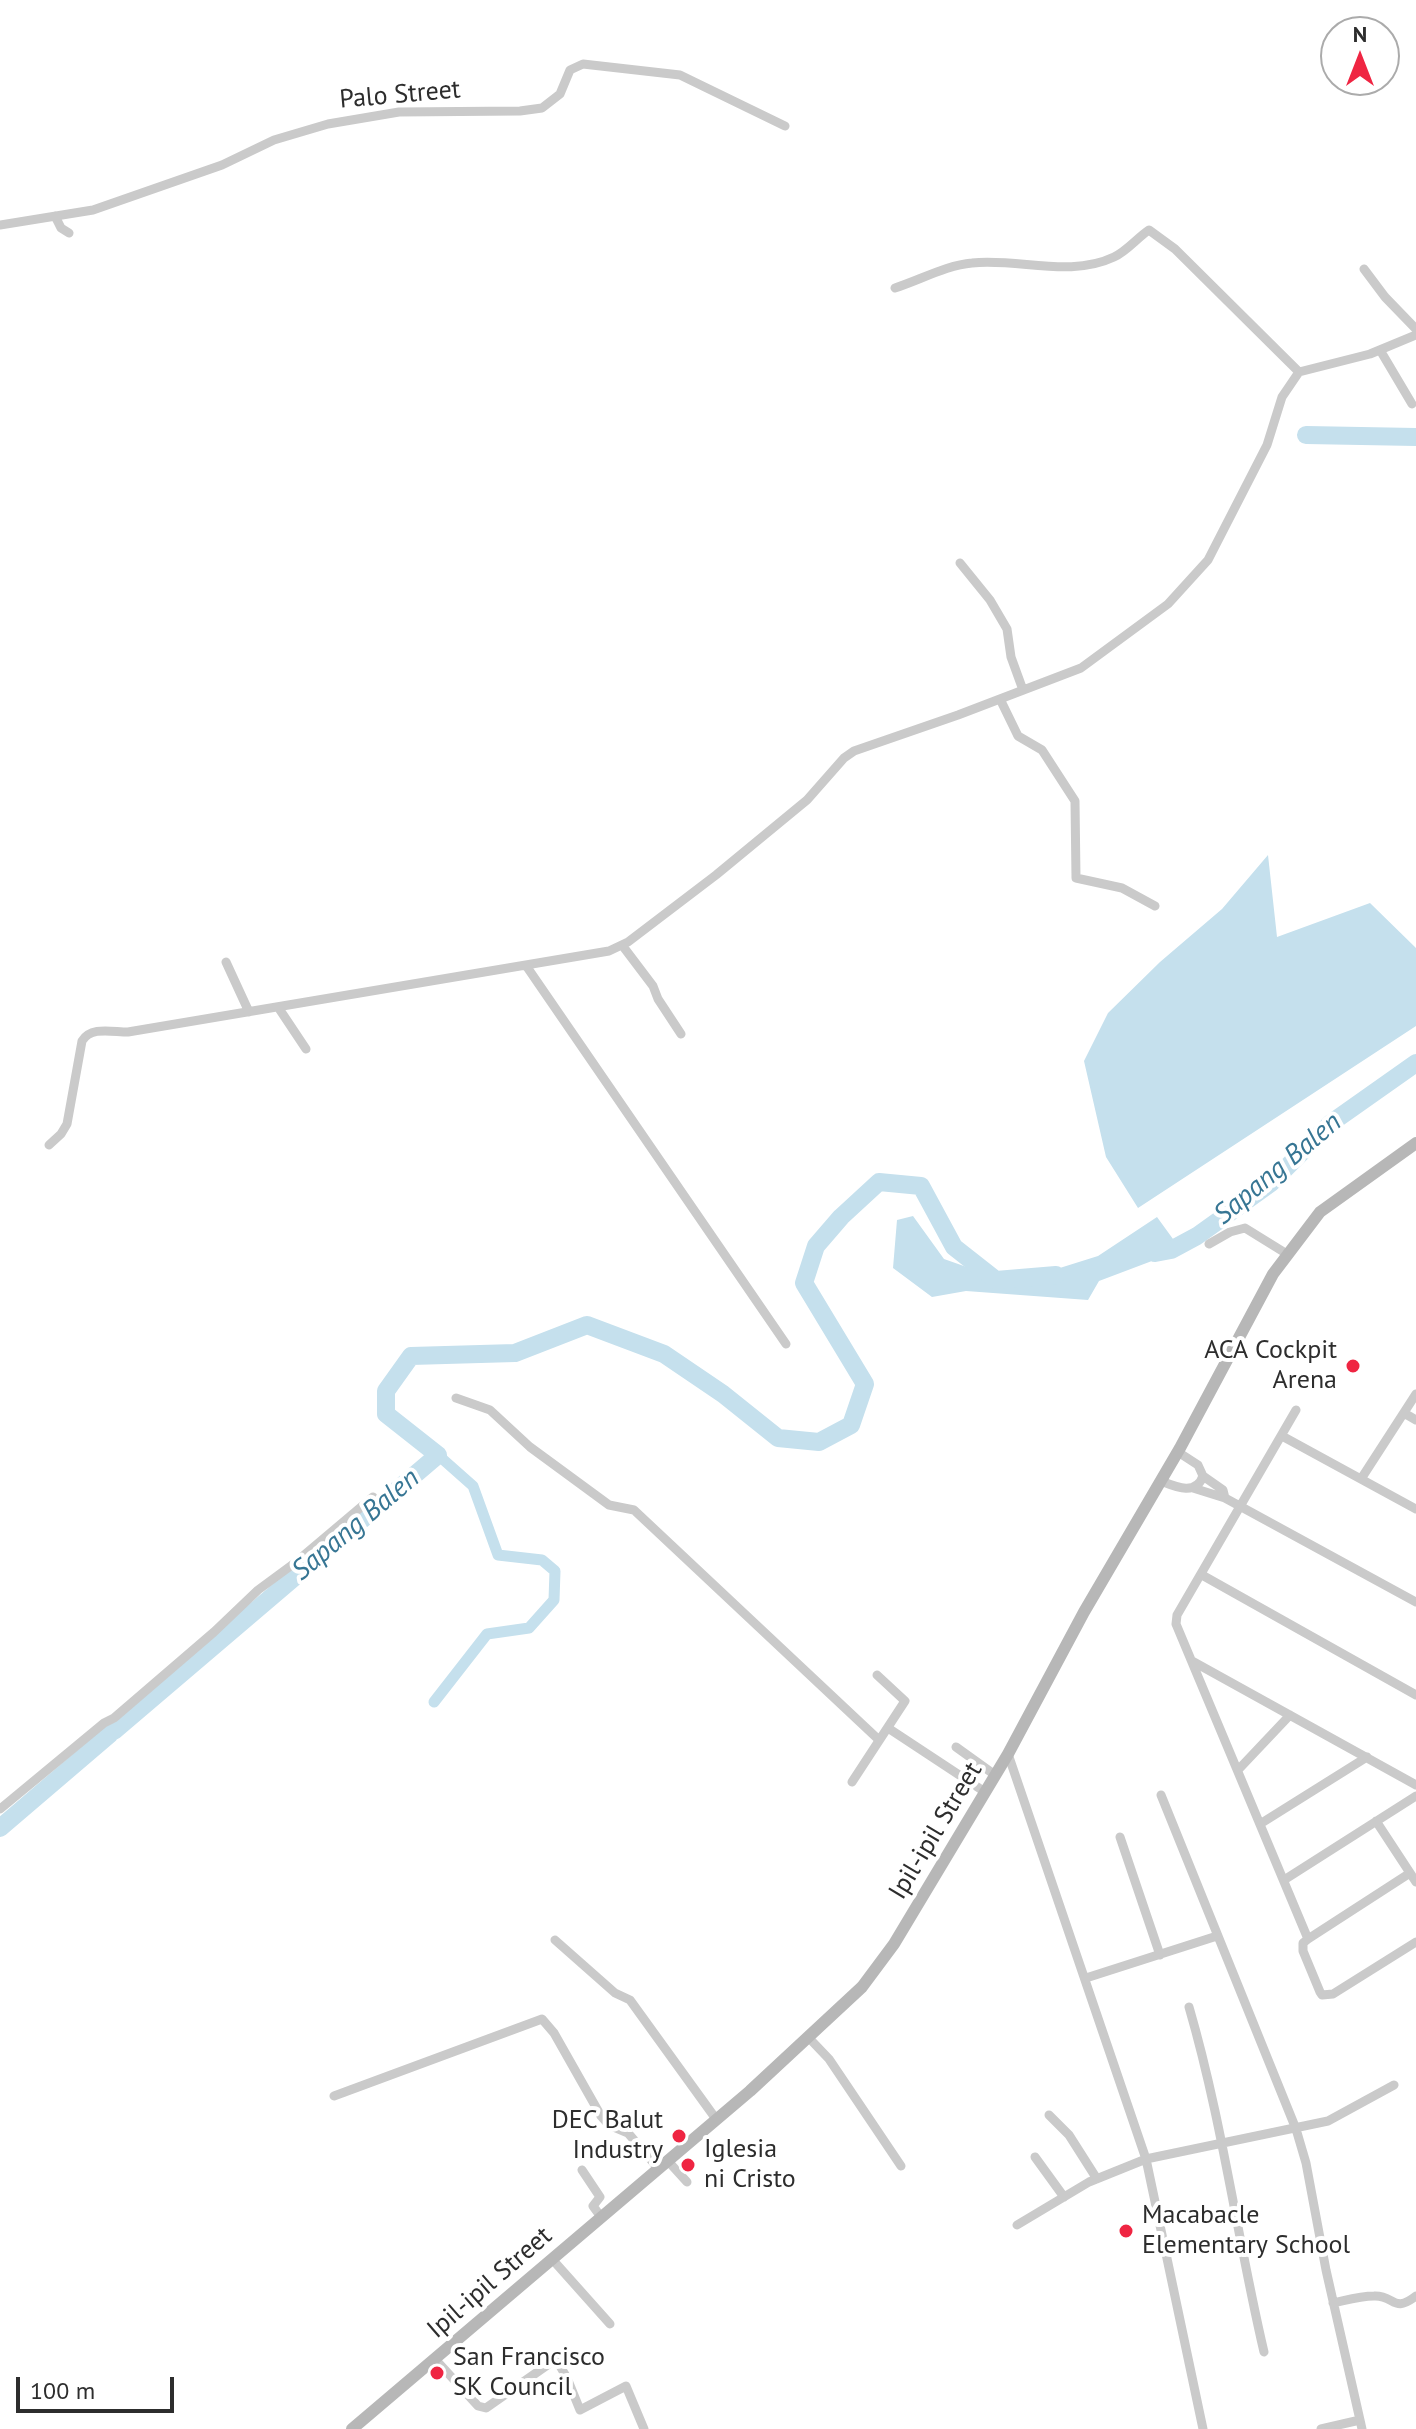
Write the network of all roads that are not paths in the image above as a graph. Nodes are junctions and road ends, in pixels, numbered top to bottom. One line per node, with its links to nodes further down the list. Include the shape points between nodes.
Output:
1 (785, 126): 2 (street, Palo Street, via 680,75 583,64 570,70 560,94 542,108 399,112 328,124 93,210)
2 (55, 216): 3 (street, Palo Street); 4 (street)
3 (0, 225)
4 (69, 233)
5 (1364, 269): 7 (street)
6 (895, 288): 9 (street, via 968,263 1055,267 1106,260 1149,230 1175,249)
7 (1416, 332): 8 (street)
8 (1380, 350): 9 (street); 10 (street)
9 (1299, 372): 12 (street, via 1282,397 1267,445 1199,573 1102,654 1071,673)
10 (1412, 404)
11 (960, 563): 12 (street, via 1007,629)
12 (1023, 690): 13 (street)
13 (1000, 699): 14 (street, via 1018,736 1042,750 1075,801 1076,878 1122,888); 15 (street, via 854,751 807,800)
14 (1155, 906)
15 (622, 945): 17 (street, via 594,956); 20 (street)
16 (226, 962): 19 (street)
17 (527, 967): 18 (street); 26 (street)
18 (278, 1007): 19 (street); 21 (street)
19 (249, 1012): 23 (street, via 86,1034 67,1124)
20 (681, 1034)
21 (306, 1049)
22 (1416, 1143): 25 (street, Ipil-ipil Street, via 1320,1212)
23 (49, 1145)
24 (1209, 1244): 25 (street, via 1245,1228)
25 (1287, 1254): 33 (street, Ipil-ipil Street)
26 (786, 1344)
27 (1416, 1394): 30 (street)
28 (456, 1398): 49 (street, via 490,1410 609,1505 634,1510)
29 (1296, 1410): 32 (street)
30 (1404, 1413): 31 (street); 35 (street)
31 (1416, 1420)
32 (1282, 1436): 35 (street); 40 (street)
33 (1178, 1452): 34 (street, via 1198,1465); 36 (street, Ipil-ipil Street)
34 (1203, 1476): 37 (street); 39 (street, via 1223,1490)
35 (1361, 1479): 41 (street)
36 (1161, 1481): 37 (street); 51 (street, Ipil-ipil Street)
37 (1193, 1488): 39 (street)
38 (373, 1497): 60 (street)
39 (1225, 1498): 40 (street)
40 (1243, 1506): 42 (street); 43 (street)
41 (1416, 1509)
42 (1202, 1575): 44 (street, via 1177,1615); 46 (street)
43 (1416, 1602)
44 (1192, 1661): 47 (street); 53 (street)
45 (877, 1675): 48 (street, via 905,1701)
46 (1416, 1695)
47 (1290, 1715): 52 (street); 53 (street)
48 (888, 1728): 49 (street); 57 (street)
49 (879, 1740): 56 (street)
50 (956, 1747): 54 (street)
51 (1008, 1754): 54 (street, Ipil-ipil Street); 72 (street)
52 (1367, 1757): 55 (street); 62 (street)
53 (1238, 1770): 62 (street)
54 (995, 1775): 57 (street, Ipil-ipil Street)
55 (1414, 1780)
56 (852, 1782)
57 (985, 1792): 74 (street, Ipil-ipil Street, via 881,1964)
58 (1161, 1795): 67 (street)
59 (1416, 1796): 61 (street)
60 (0, 1809)
61 (1376, 1821): 64 (street); 65 (street)
62 (1260, 1824): 65 (street)
63 (1120, 1837): 71 (street)
64 (1410, 1873): 66 (street); 68 (street)
65 (1284, 1880): 68 (street)
66 (1416, 1882)
67 (1217, 1936): 71 (street); 79 (street)
68 (1308, 1939): 70 (street, via 1303,1951 1326,1995)
69 (555, 1940): 78 (street, via 630,2000)
70 (1416, 1942)
71 (1160, 1955): 72 (street)
72 (1086, 1978): 82 (street)
73 (1189, 2007): 80 (street)
74 (809, 2038): 78 (street, Ipil-ipil Street); 84 (street)
75 (1394, 2085): 79 (street, via 1328,2121)
76 (334, 2096): 83 (street, via 542,2019 601,2116)
77 (1049, 2115): 86 (street)
78 (716, 2119): 83 (street, Ipil-ipil Street)
79 (1296, 2129): 80 (street); 93 (street)
80 (1222, 2142): 82 (street); 96 (street)
81 (1035, 2157): 88 (street)
82 (1146, 2159): 86 (street); 102 (street)
83 (663, 2164): 87 (street); 89 (street, Ipil-ipil Street)
84 (901, 2166)
85 (582, 2170): 89 (street, via 600,2197 593,2206)
86 (1097, 2179): 88 (street)
87 (687, 2182)
88 (1064, 2197): 90 (street)
89 (601, 2217): 91 (street, Ipil-ipil Street)
90 (1017, 2225)
91 (552, 2259): 94 (street); 97 (street, Ipil-ipil Street)
92 (1416, 2296): 93 (street, via 1398,2305 1379,2295)
93 (1333, 2303): 99 (street)
94 (610, 2324)
95 (566, 2352): 98 (street)
96 (1264, 2352)
97 (435, 2359): 98 (street, via 482,2408); 100 (street, Ipil-ipil Street)
98 (556, 2359): 101 (street, via 580,2410 626,2386)
99 (1361, 2424): 103 (street)
100 (352, 2429)
101 (644, 2429)
102 (1203, 2429)
103 (1321, 2429)

